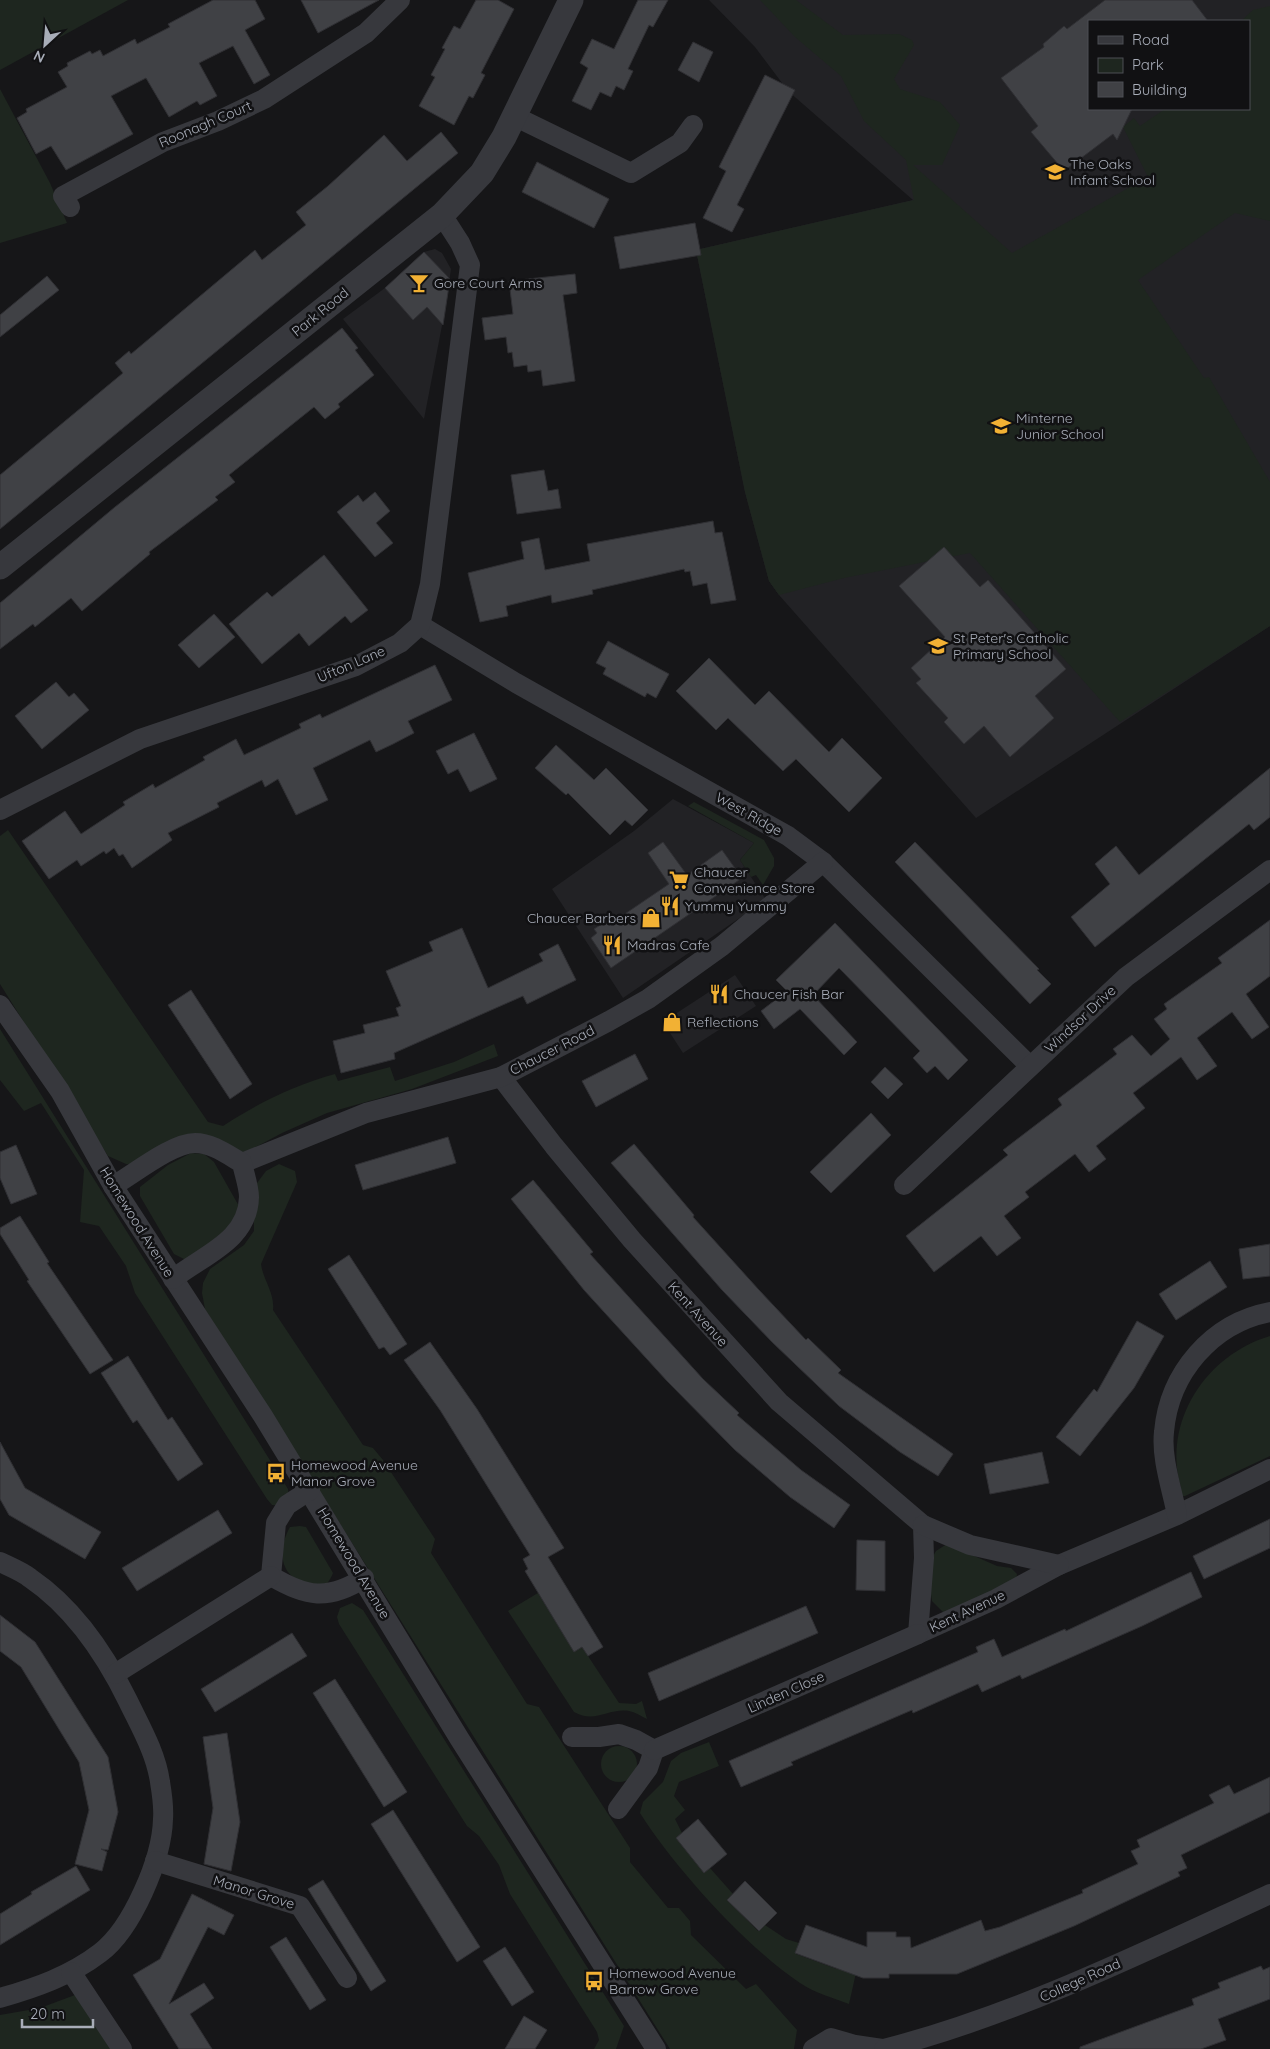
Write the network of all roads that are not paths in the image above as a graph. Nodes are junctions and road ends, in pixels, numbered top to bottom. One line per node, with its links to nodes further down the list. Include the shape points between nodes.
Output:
1 (400, 0): 5 (street, Roonagh Court, via 366,33 264,99 163,142 63,196)
2 (571, 0): 3 (street, Park Road)
3 (514, 116): 4 (street, via 631,172 680,143); 6 (street, Park Road, via 482,173)
4 (694, 125)
5 (70, 207)
6 (442, 215): 7 (street, Park Road); 8 (street, via 470,265 430,584)
7 (0, 567)
8 (420, 625): 9 (street, Ufton Lane, via 400,643 356,666 140,739); 10 (street, West Ridge, via 516,683 788,836)
9 (0, 810)
10 (823, 862): 13 (street, West Ridge); 14 (street, Chaucer Road, via 729,940 664,988 609,1021 563,1042)
11 (1270, 870): 13 (street, Windsor Drive, via 1126,978)
12 (0, 1005): 17 (street, Homewood Avenue, via 60,1091)
13 (1030, 1066): 16 (street, Windsor Drive)
14 (501, 1077): 15 (street, Chaucer Road, via 366,1113); 23 (street, Kent Avenue, via 632,1240 779,1402)
15 (242, 1163): 17 (street, via 218,1149 195,1143 176,1148); 18 (street, via 249,1195 247,1216 237,1234)
16 (904, 1185)
17 (113, 1186): 18 (street, Homewood Avenue)
18 (173, 1279): 21 (street, Homewood Avenue)
19 (1270, 1312): 22 (street, via 1251,1316 1224,1330 1190,1362 1178,1384 1169,1404 1163,1433)
20 (1270, 1469): 22 (street, Kent Avenue)
21 (310, 1490): 26 (street, via 287,1505 276,1523); 27 (street, Homewood Avenue)
22 (1177, 1514): 25 (street, Kent Avenue)
23 (923, 1525): 25 (street, Kent Avenue, via 970,1545); 28 (street, Kent Avenue, via 924,1558)
24 (0, 1562): 29 (street, via 29,1577 62,1603)
25 (1059, 1565): 28 (street, Kent Avenue, via 996,1599)
26 (271, 1576): 27 (street, via 301,1590 330,1594); 29 (street)
27 (364, 1578): 38 (street, Homewood Avenue)
28 (918, 1634): 31 (street, Linden Close)
29 (115, 1674): 33 (street, via 148,1743 160,1780 163,1820)
30 (572, 1736): 31 (street, via 619,1734)
31 (654, 1750): 32 (street, via 648,1768)
32 (618, 1809)
33 (155, 1861): 35 (street, via 139,1903 124,1927 101,1952); 36 (street, Manor Grove, via 300,1906)
34 (1270, 1894): 41 (street, College Road, via 1023,2005 971,2024)
35 (71, 1972): 37 (street); 39 (street)
36 (347, 1978)
37 (0, 1998)
38 (651, 2047)
39 (122, 2049)
40 (813, 2049): 41 (street, College Road, via 831,2038)
41 (883, 2049)

